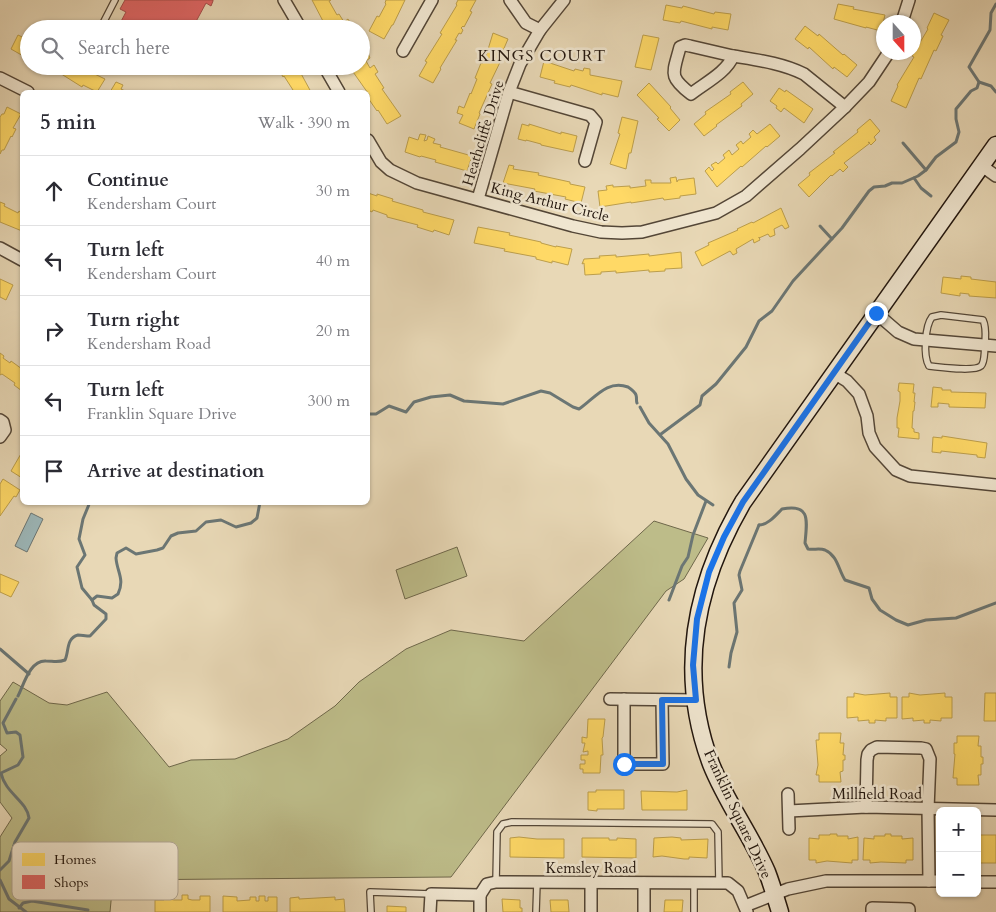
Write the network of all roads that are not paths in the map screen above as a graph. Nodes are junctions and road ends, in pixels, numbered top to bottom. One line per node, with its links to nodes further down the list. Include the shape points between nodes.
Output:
1 (115, 0): 8 (lane)
2 (284, 0): 9 (street)
3 (432, 0): 11 (street)
4 (510, 0): 10 (street, via 526,23)
5 (564, 0): 10 (street, Heathcliffe Drive)
6 (909, 0): 7 (street)
7 (904, 15)
8 (105, 20)
9 (296, 20)
10 (540, 30): 18 (street, Heathcliffe Drive, via 520,64)
11 (403, 51)
12 (733, 56): 12 (street, via 685,45 680,47 675,80 691,94 731,63); 19 (street, via 781,64 796,70)
13 (884, 60): 19 (street, King Arthur Circle, via 869,82)
14 (329, 75): 17 (street)
15 (0, 78): 16 (street)
16 (24, 90)
17 (338, 90)
18 (509, 92): 22 (street, via 590,115 596,122); 25 (street, Heathcliffe Drive)
19 (845, 107): 25 (street, King Arthur Circle, via 746,196 702,217 642,232 601,232)
20 (370, 143): 25 (street, King Arthur Circle, via 381,162 398,175)
21 (996, 145): 23 (street, Franklin Square Drive)
22 (585, 161)
23 (982, 166): 24 (street); 28 (street, Franklin Square Drive)
24 (996, 176)
25 (478, 199)
26 (0, 248): 27 (street)
27 (20, 259)
28 (876, 313): 29 (street, via 907,337); 31 (street, Franklin Square Drive)
29 (926, 340): 30 (street); 30 (lane, via 929,366 980,367); 30 (lane, via 930,320 941,315 983,320)
30 (990, 346)
31 (834, 373): 34 (street, via 859,394 875,447 896,470 910,476); 38 (street, Franklin Square Drive, via 743,502 716,553 697,619 693,665)
32 (0, 420): 33 (street, via 5,430)
33 (0, 437)
34 (996, 484)
35 (610, 699): 36 (street)
36 (624, 699): 37 (street); 37 (street, via 624,764 663,764)
37 (662, 700): 38 (street)
38 (696, 700): 54 (street, Franklin Square Drive, via 712,765)
39 (788, 794): 43 (street)
40 (866, 807): 41 (street, Millfield Road); 41 (street, via 869,752 877,747 921,748 928,752 930,759); 43 (street, Millfield Road)
41 (928, 809): 42 (street, Millfield Road); 45 (street)
42 (996, 810)
43 (788, 811): 44 (street)
44 (789, 829)
45 (934, 881): 54 (street, via 826,881)
46 (496, 882): 47 (street, Kemsley Road); 53 (lane, via 497,832 503,824 512,822 712,824 718,832); 56 (street, via 487,884)
47 (537, 882): 48 (street, Kemsley Road); 61 (lane)
48 (591, 882): 51 (street, Kemsley Road); 62 (street)
49 (981, 882): 50 (street)
50 (996, 882)
51 (644, 883): 52 (street, Kemsley Road); 63 (street)
52 (694, 883): 53 (street, Kemsley Road); 64 (lane)
53 (718, 883): 57 (street, Kemsley Road, via 728,883 738,891)
54 (774, 893): 57 (street); 65 (street, Franklin Square Drive)
55 (431, 894): 56 (street); 58 (lane, via 370,892); 59 (street)
56 (480, 895): 60 (street)
57 (746, 909)
58 (371, 912)
59 (430, 912)
60 (480, 912)
61 (536, 912)
62 (591, 912)
63 (644, 912)
64 (694, 912)
65 (780, 912)
66 (872, 912): 67 (street, via 872,908)
67 (909, 912)

